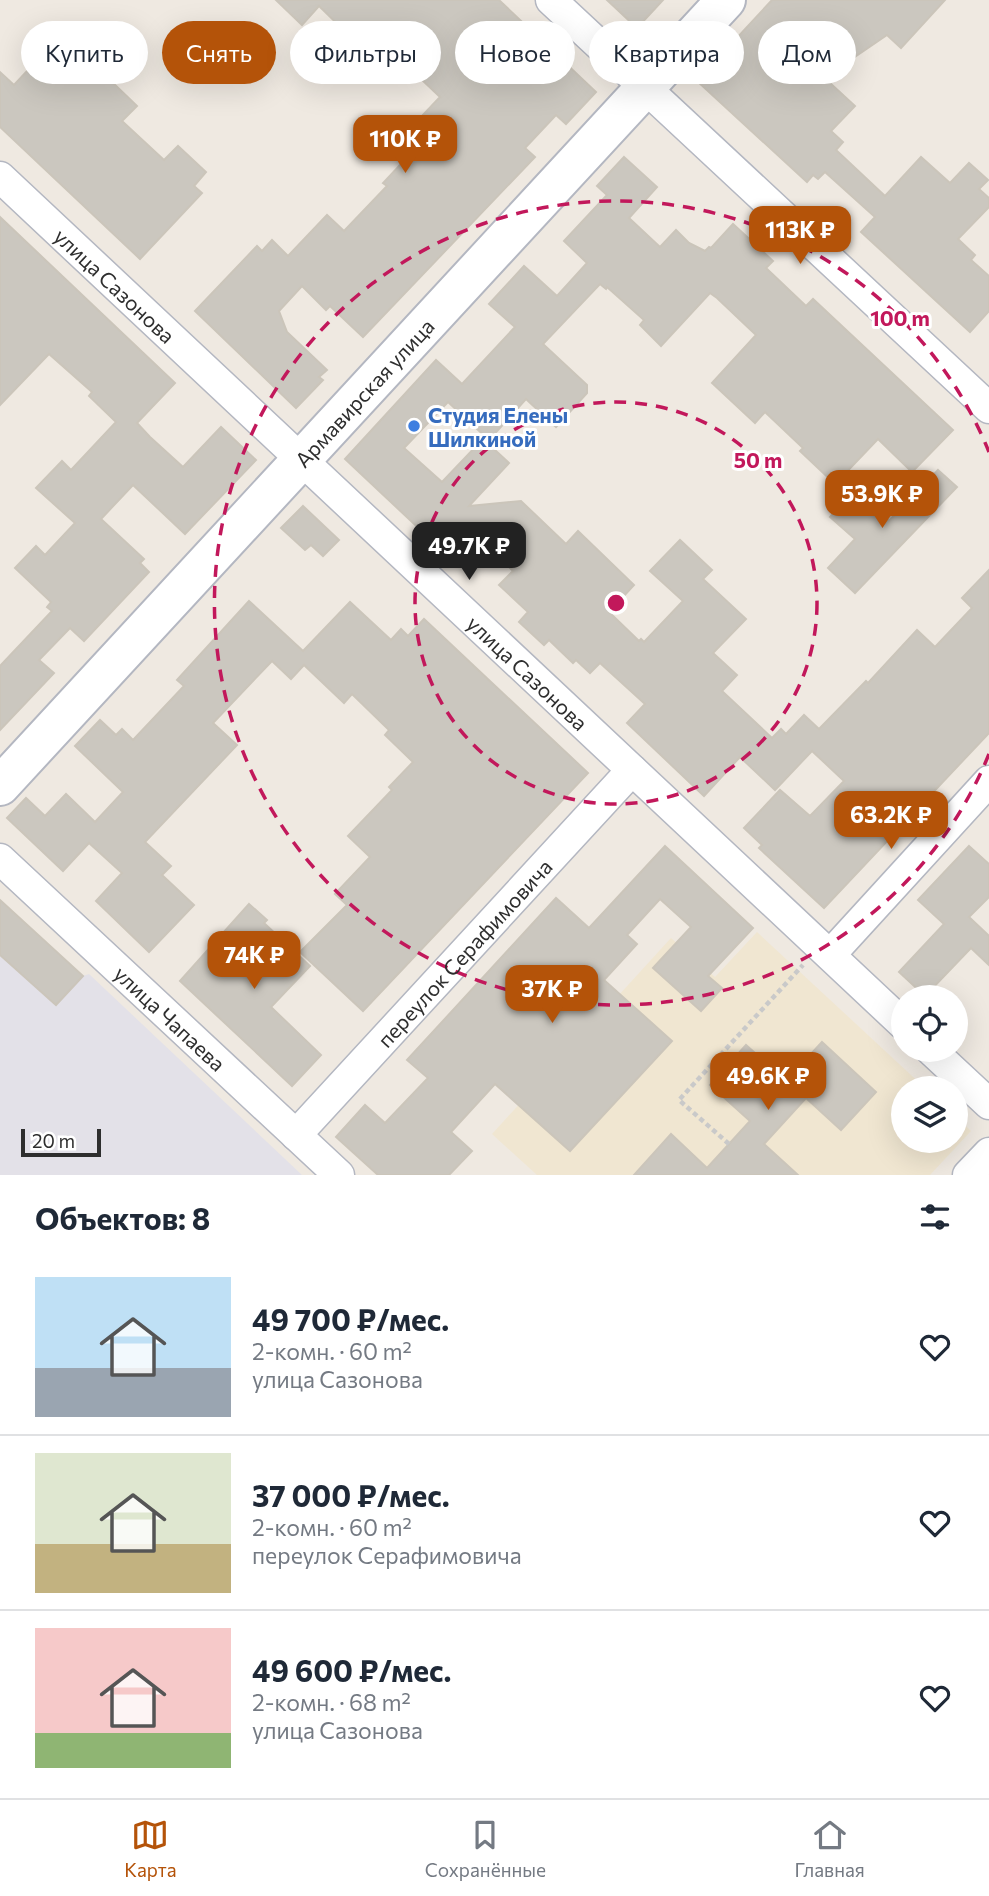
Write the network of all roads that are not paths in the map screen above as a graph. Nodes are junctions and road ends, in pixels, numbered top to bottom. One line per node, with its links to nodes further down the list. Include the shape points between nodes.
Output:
1 (551, 0): 3 (street)
2 (726, 0): 3 (street, Армавирская улица)
3 (645, 87): 5 (street); 6 (street, Армавирская улица)
4 (0, 177): 6 (street, улица Сазонова)
5 (989, 408)
6 (301, 460): 7 (street, улица Сазонова); 9 (street, Армавирская улица)
7 (632, 770): 11 (street, улица Сазонова); 15 (street, переулок Серафимовича)
8 (989, 781): 11 (street)
9 (0, 786)
10 (0, 859): 15 (street, улица Чапаева)
11 (825, 950): 12 (street, улица Сазонова)
12 (891, 1013)
13 (944, 1062): 14 (street)
14 (989, 1104)
15 (296, 1135): 17 (street, улица Чапаева)
16 (989, 1153): 18 (street)
17 (339, 1175)
18 (968, 1175)

